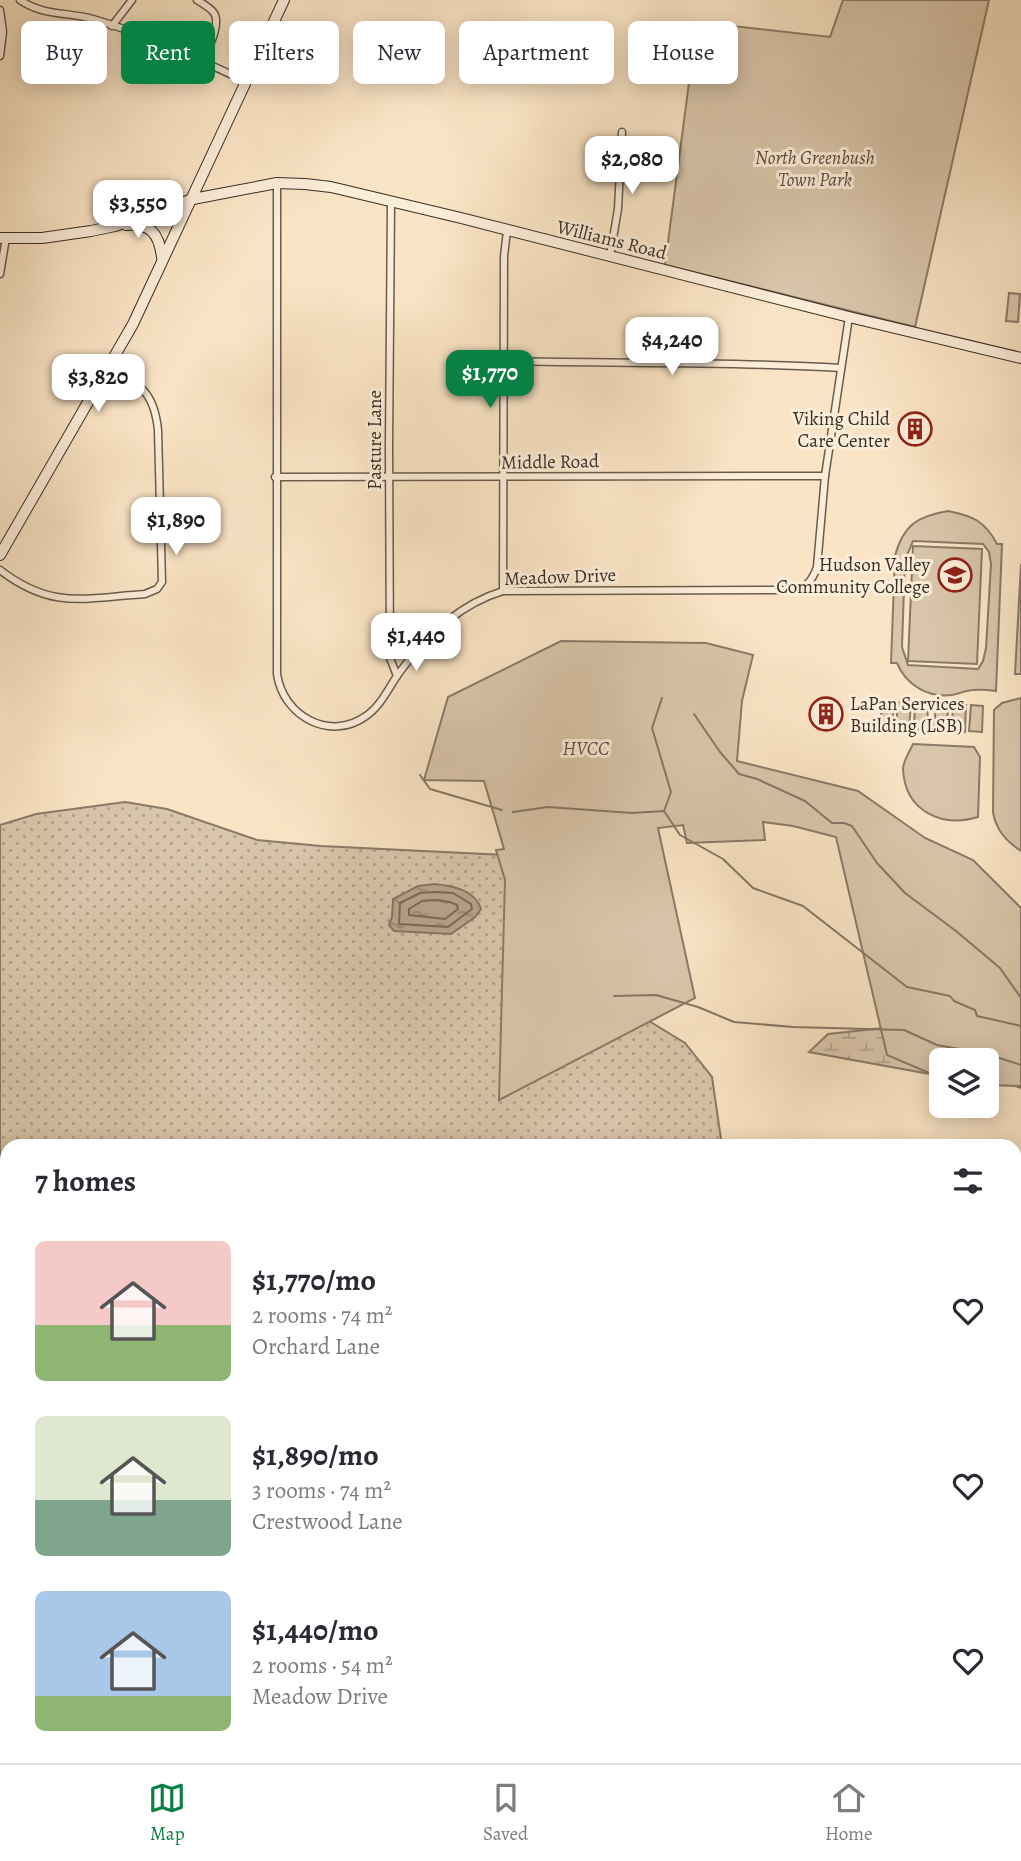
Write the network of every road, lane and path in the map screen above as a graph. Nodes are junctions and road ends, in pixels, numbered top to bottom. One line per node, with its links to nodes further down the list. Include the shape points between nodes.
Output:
1 (20, 0): 7 (street, via 51,14)
2 (132, 0): 7 (street)
3 (197, 0): 9 (street, via 216,16)
4 (284, 0): 6 (main road)
5 (0, 10): 10 (street)
6 (274, 21)
7 (112, 26): 8 (street)
8 (121, 30)
9 (215, 30)
10 (0, 58)
11 (244, 84): 14 (main road)
12 (622, 132): 20 (street)
13 (277, 183): 14 (main road, Williams Road); 15 (main road, Williams Road, via 331,187); 29 (street, Meadow Drive)
14 (193, 198): 16 (main road, Williams Road); 19 (main road)
15 (391, 203): 17 (main road, Williams Road); 27 (street, Pasture Lane)
16 (115, 226): 18 (main road, via 61,236); 19 (main road, via 147,227 158,238)
17 (507, 231): 20 (main road, Williams Road); 24 (street)
18 (3, 238): 21 (street)
19 (162, 257): 25 (main road)
20 (610, 257): 22 (main road, Williams Road)
21 (0, 274)
22 (849, 317): 23 (main road, Williams Road); 26 (street, Meadow Drive)
23 (1021, 358)
24 (504, 361): 26 (street); 30 (street)
25 (107, 368): 31 (main road); 32 (street, via 143,388 154,409 162,582 145,594 57,598 34,591)
26 (841, 368): 28 (street, Meadow Drive)
27 (389, 476): 29 (street, Middle Road); 30 (street, Middle Road); 34 (street, Pasture Lane, via 390,659)
28 (825, 476): 30 (street, Middle Road); 33 (street, Meadow Drive, via 817,567 800,589)
29 (275, 477): 34 (street, Meadow Drive, via 277,674 282,693 311,722 340,726 371,713)
30 (504, 477): 33 (street)
31 (0, 555)
32 (0, 570)
33 (503, 591): 34 (street, Meadow Drive, via 465,608 419,648)
34 (397, 676)

